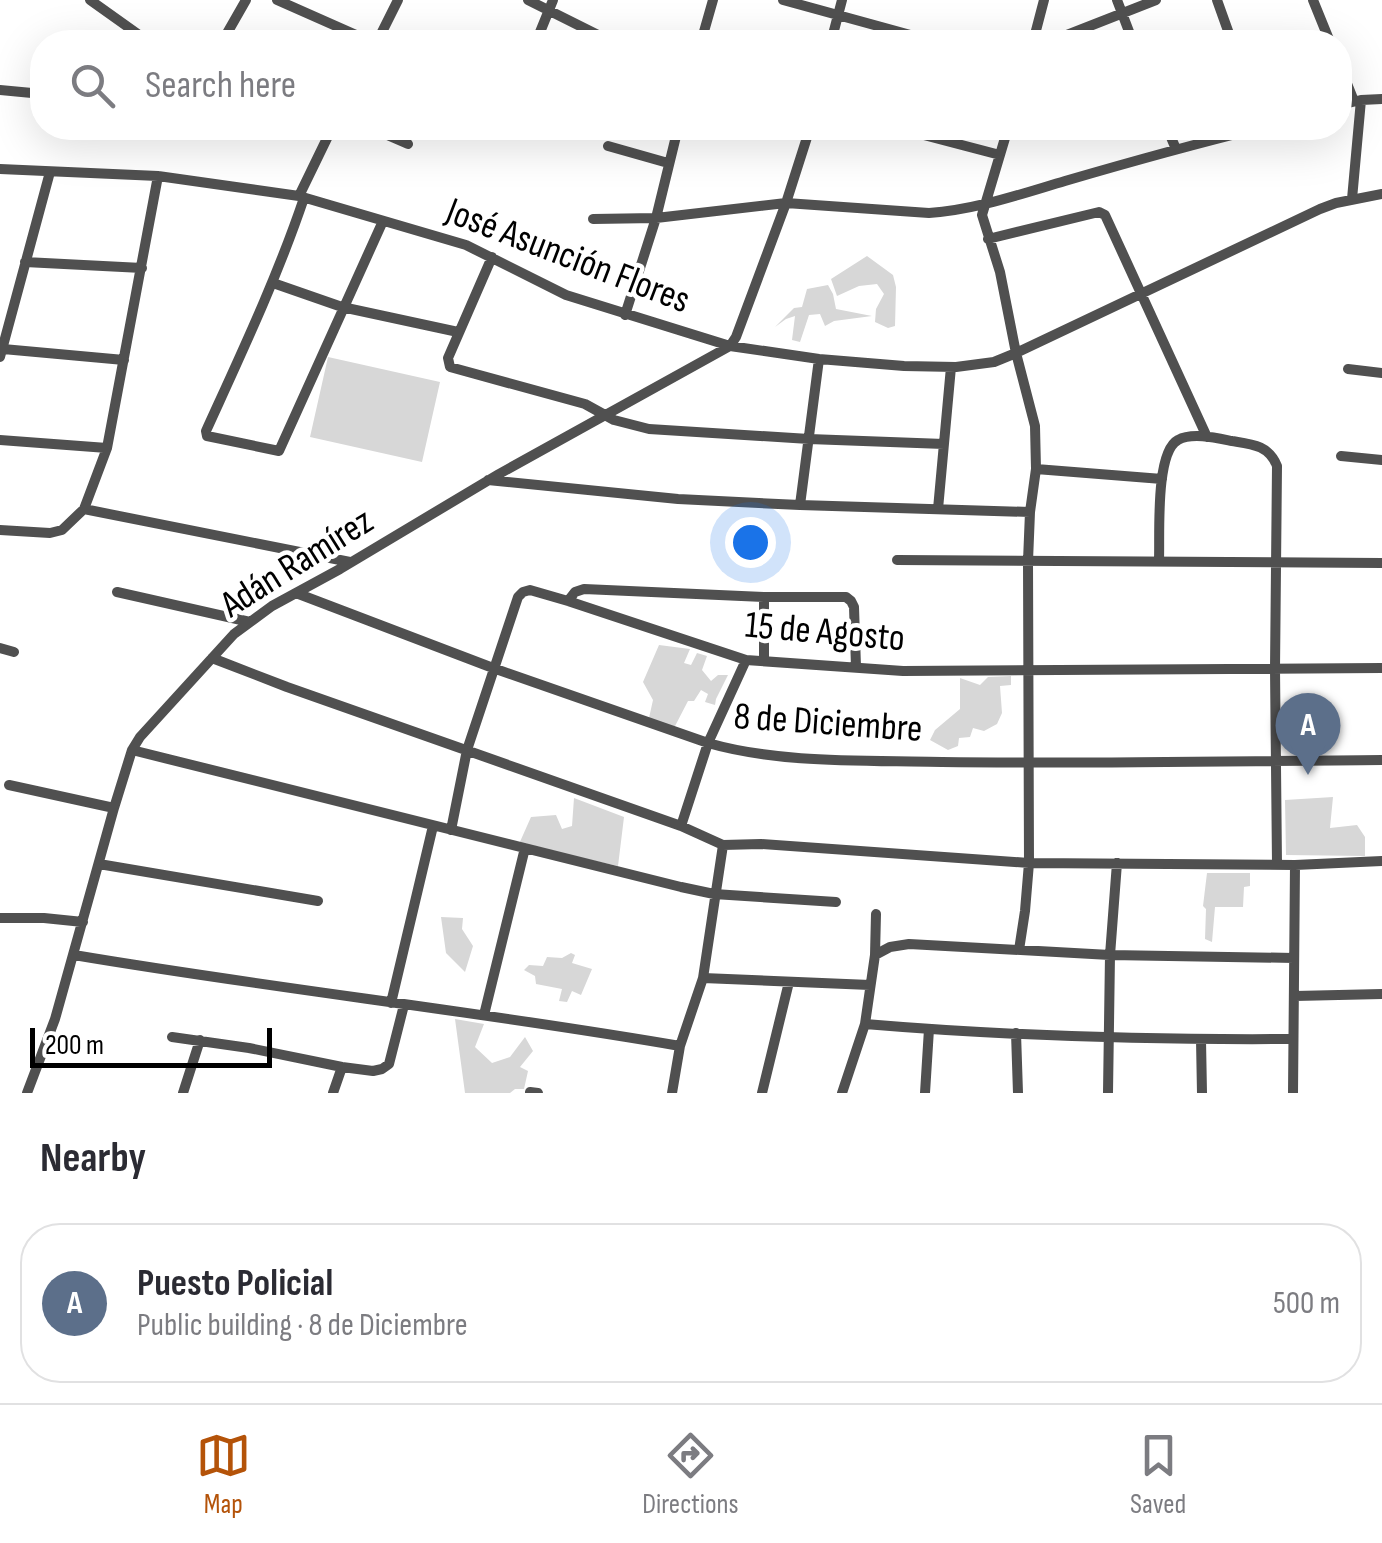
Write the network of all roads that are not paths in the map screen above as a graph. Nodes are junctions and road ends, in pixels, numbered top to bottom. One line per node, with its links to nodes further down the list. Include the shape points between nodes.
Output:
1 (90, 0): 17 (street)
2 (246, 0): 18 (street)
3 (277, 0): 19 (street)
4 (398, 0): 20 (street)
5 (528, 0): 14 (street)
6 (712, 0): 23 (street)
7 (783, 0): 16 (street)
8 (842, 0): 16 (street)
9 (1044, 0): 26 (street)
10 (1117, 0): 15 (street)
11 (1156, 0): 15 (street)
12 (1217, 0): 29 (street)
13 (1313, 0): 30 (street)
14 (551, 6): 21 (street); 22 (street)
15 (1121, 13): 27 (street); 28 (street)
16 (838, 15): 24 (street); 25 (street)
17 (133, 30)
18 (229, 30)
19 (347, 30)
20 (382, 30)
21 (541, 30)
22 (592, 30)
23 (704, 30)
24 (835, 30)
25 (892, 30)
26 (1036, 30)
27 (1079, 30)
28 (1128, 30)
29 (1228, 30)
30 (1325, 30)
31 (0, 90): 33 (street)
32 (1352, 91): 35 (street)
33 (30, 93)
34 (1382, 99): 35 (street)
35 (1357, 101): 36 (street); 55 (street)
36 (1352, 102)
37 (327, 140): 54 (street)
38 (399, 140): 45 (street)
39 (675, 140): 49 (street)
40 (806, 140): 56 (street)
41 (941, 140): 48 (street)
42 (1005, 140): 48 (street)
43 (1172, 140): 47 (street)
44 (1210, 140): 47 (street)
45 (408, 144)
46 (608, 146): 49 (street)
47 (1176, 148): 57 (street)
48 (1000, 156): 57 (street)
49 (668, 163): 59 (street)
50 (0, 169): 51 (street, José Asunción Flores)
51 (50, 172): 52 (street, José Asunción Flores); 63 (street)
52 (158, 176): 54 (street, José Asunción Flores); 64 (street)
53 (1382, 194): 55 (street, José Asunción Flores)
54 (301, 197): 60 (street, José Asunción Flores); 65 (street)
55 (1352, 199): 66 (street, José Asunción Flores)
56 (786, 203): 57 (street, via 929,213); 59 (street); 72 (street)
57 (983, 204): 61 (street)
58 (592, 218): 59 (street)
59 (656, 218): 70 (street)
60 (382, 220): 62 (street, José Asunción Flores); 69 (street)
61 (988, 239): 66 (street, via 1102,213); 74 (street)
62 (492, 257): 70 (street, José Asunción Flores, via 566,295); 71 (street)
63 (25, 262): 64 (street); 68 (street)
64 (142, 268): 76 (street)
65 (273, 282): 69 (street); 69 (street, via 208,436 279,451)
66 (1140, 295): 74 (street, José Asunción Flores); 81 (street)
67 (0, 302): 68 (street)
68 (14, 302): 73 (street)
69 (342, 307): 71 (street)
70 (626, 315): 72 (street, José Asunción Flores)
71 (458, 332): 80 (street, via 450,367 585,404)
72 (730, 346): 75 (street, José Asunción Flores); 80 (street, Adán Ramírez)
73 (1, 353): 76 (street)
74 (1016, 354): 77 (street, José Asunción Flores); 88 (street, via 1035,426)
75 (820, 359): 77 (street, José Asunción Flores); 83 (street)
76 (124, 360): 85 (street)
77 (950, 367): 84 (street)
78 (1348, 369): 79 (street)
79 (1382, 373)
80 (603, 415): 83 (street, via 648,429); 89 (street, Adán Ramírez)
81 (1207, 437): 90 (street, via 1174,442); 99 (street, via 1270,454 1276,466)
82 (0, 440): 85 (street)
83 (810, 440): 84 (street); 91 (street)
84 (944, 444): 93 (street)
85 (106, 448): 92 (street)
86 (1340, 456): 87 (street)
87 (1382, 460)
88 (1036, 469): 90 (street); 94 (street)
89 (488, 480): 91 (street); 101 (street, Adán Ramírez)
90 (1162, 480): 97 (street)
91 (800, 505): 93 (street)
92 (84, 509): 95 (street, via 50,533); 101 (street)
93 (938, 509): 94 (street)
94 (1030, 512): 98 (street)
95 (0, 530)
96 (897, 560): 98 (street)
97 (1160, 560): 98 (street); 99 (street)
98 (1028, 561): 116 (street)
99 (1277, 562): 100 (street); 115 (street)
100 (1382, 562)
101 (352, 563): 103 (street, Adán Ramírez)
102 (117, 592): 106 (street)
103 (296, 593): 106 (street, Adán Ramírez); 113 (street, 8 de Diciembre)
104 (764, 596): 105 (street, via 584,589); 111 (street); 112 (street, via 852,601)
105 (568, 600): 110 (street, 15 de Agosto); 113 (street, 15 de Agosto, via 523,592)
106 (250, 622): 109 (street, Adán Ramírez)
107 (0, 648): 108 (street)
108 (14, 652)
109 (212, 658): 118 (street, Adán Ramírez); 119 (street)
110 (746, 660): 111 (street, 15 de Agosto); 117 (street)
111 (764, 660): 112 (street, 15 de Agosto)
112 (856, 667): 116 (street, 15 de Agosto)
113 (493, 668): 117 (street, 8 de Diciembre); 119 (street, 15 de Agosto)
114 (1382, 668): 115 (street, 15 de Agosto)
115 (1275, 669): 116 (street, 15 de Agosto); 121 (street)
116 (1028, 670): 122 (street)
117 (708, 743): 122 (street, 8 de Diciembre, via 795,757); 126 (street)
118 (132, 750): 124 (street, Adán Ramírez); 125 (street)
119 (467, 750): 126 (street); 127 (street, 15 de Agosto)
120 (1382, 760): 121 (street, 8 de Diciembre)
121 (1276, 761): 122 (street, 8 de Diciembre); 134 (street)
122 (1028, 763): 131 (street)
123 (9, 786): 124 (street)
124 (114, 808): 132 (street, Adán Ramírez)
125 (433, 826): 127 (street); 152 (street)
126 (681, 826): 128 (street)
127 (451, 830): 129 (street)
128 (723, 845): 131 (street); 136 (street)
129 (524, 848): 136 (street); 154 (street)
130 (1382, 861): 135 (street)
131 (1028, 863): 133 (street); 142 (street)
132 (99, 864): 137 (street); 141 (street, Adán Ramírez)
133 (1118, 864): 134 (street); 145 (street)
134 (1276, 864): 135 (street)
135 (1296, 864): 146 (street)
136 (714, 894): 138 (street); 147 (street)
137 (318, 901)
138 (836, 902)
139 (876, 914): 144 (street)
140 (0, 918): 141 (street)
141 (83, 922): 143 (street, Adán Ramírez)
142 (1018, 950): 144 (street, via 909,944); 145 (street)
143 (74, 954): 152 (street); 165 (street, Adán Ramírez)
144 (874, 955): 149 (street)
145 (1110, 955): 146 (street); 158 (street)
146 (1294, 958): 151 (street)
147 (703, 978): 148 (street); 163 (street)
148 (789, 982): 149 (street); 169 (street)
149 (870, 986): 155 (street)
150 (1382, 994): 151 (street)
151 (1295, 996): 160 (street)
152 (392, 1002): 153 (street)
153 (404, 1005): 154 (street); 164 (street, via 388,1064 373,1071)
154 (484, 1015): 163 (street)
155 (865, 1024): 156 (street); 170 (street)
156 (928, 1029): 157 (street); 171 (street)
157 (1016, 1033): 158 (street); 172 (street)
158 (1108, 1036): 162 (street); 173 (street)
159 (172, 1037): 161 (street)
160 (1293, 1039): 162 (street); 175 (street)
161 (200, 1040): 164 (street); 166 (street)
162 (1201, 1040): 174 (street)
163 (680, 1046): 168 (street)
164 (342, 1067): 167 (street)
165 (28, 1093)
166 (183, 1093)
167 (334, 1093)
168 (672, 1093)
169 (762, 1093)
170 (842, 1093)
171 (925, 1093)
172 (1018, 1093)
173 (1108, 1093)
174 (1202, 1093)
175 (1293, 1093)

